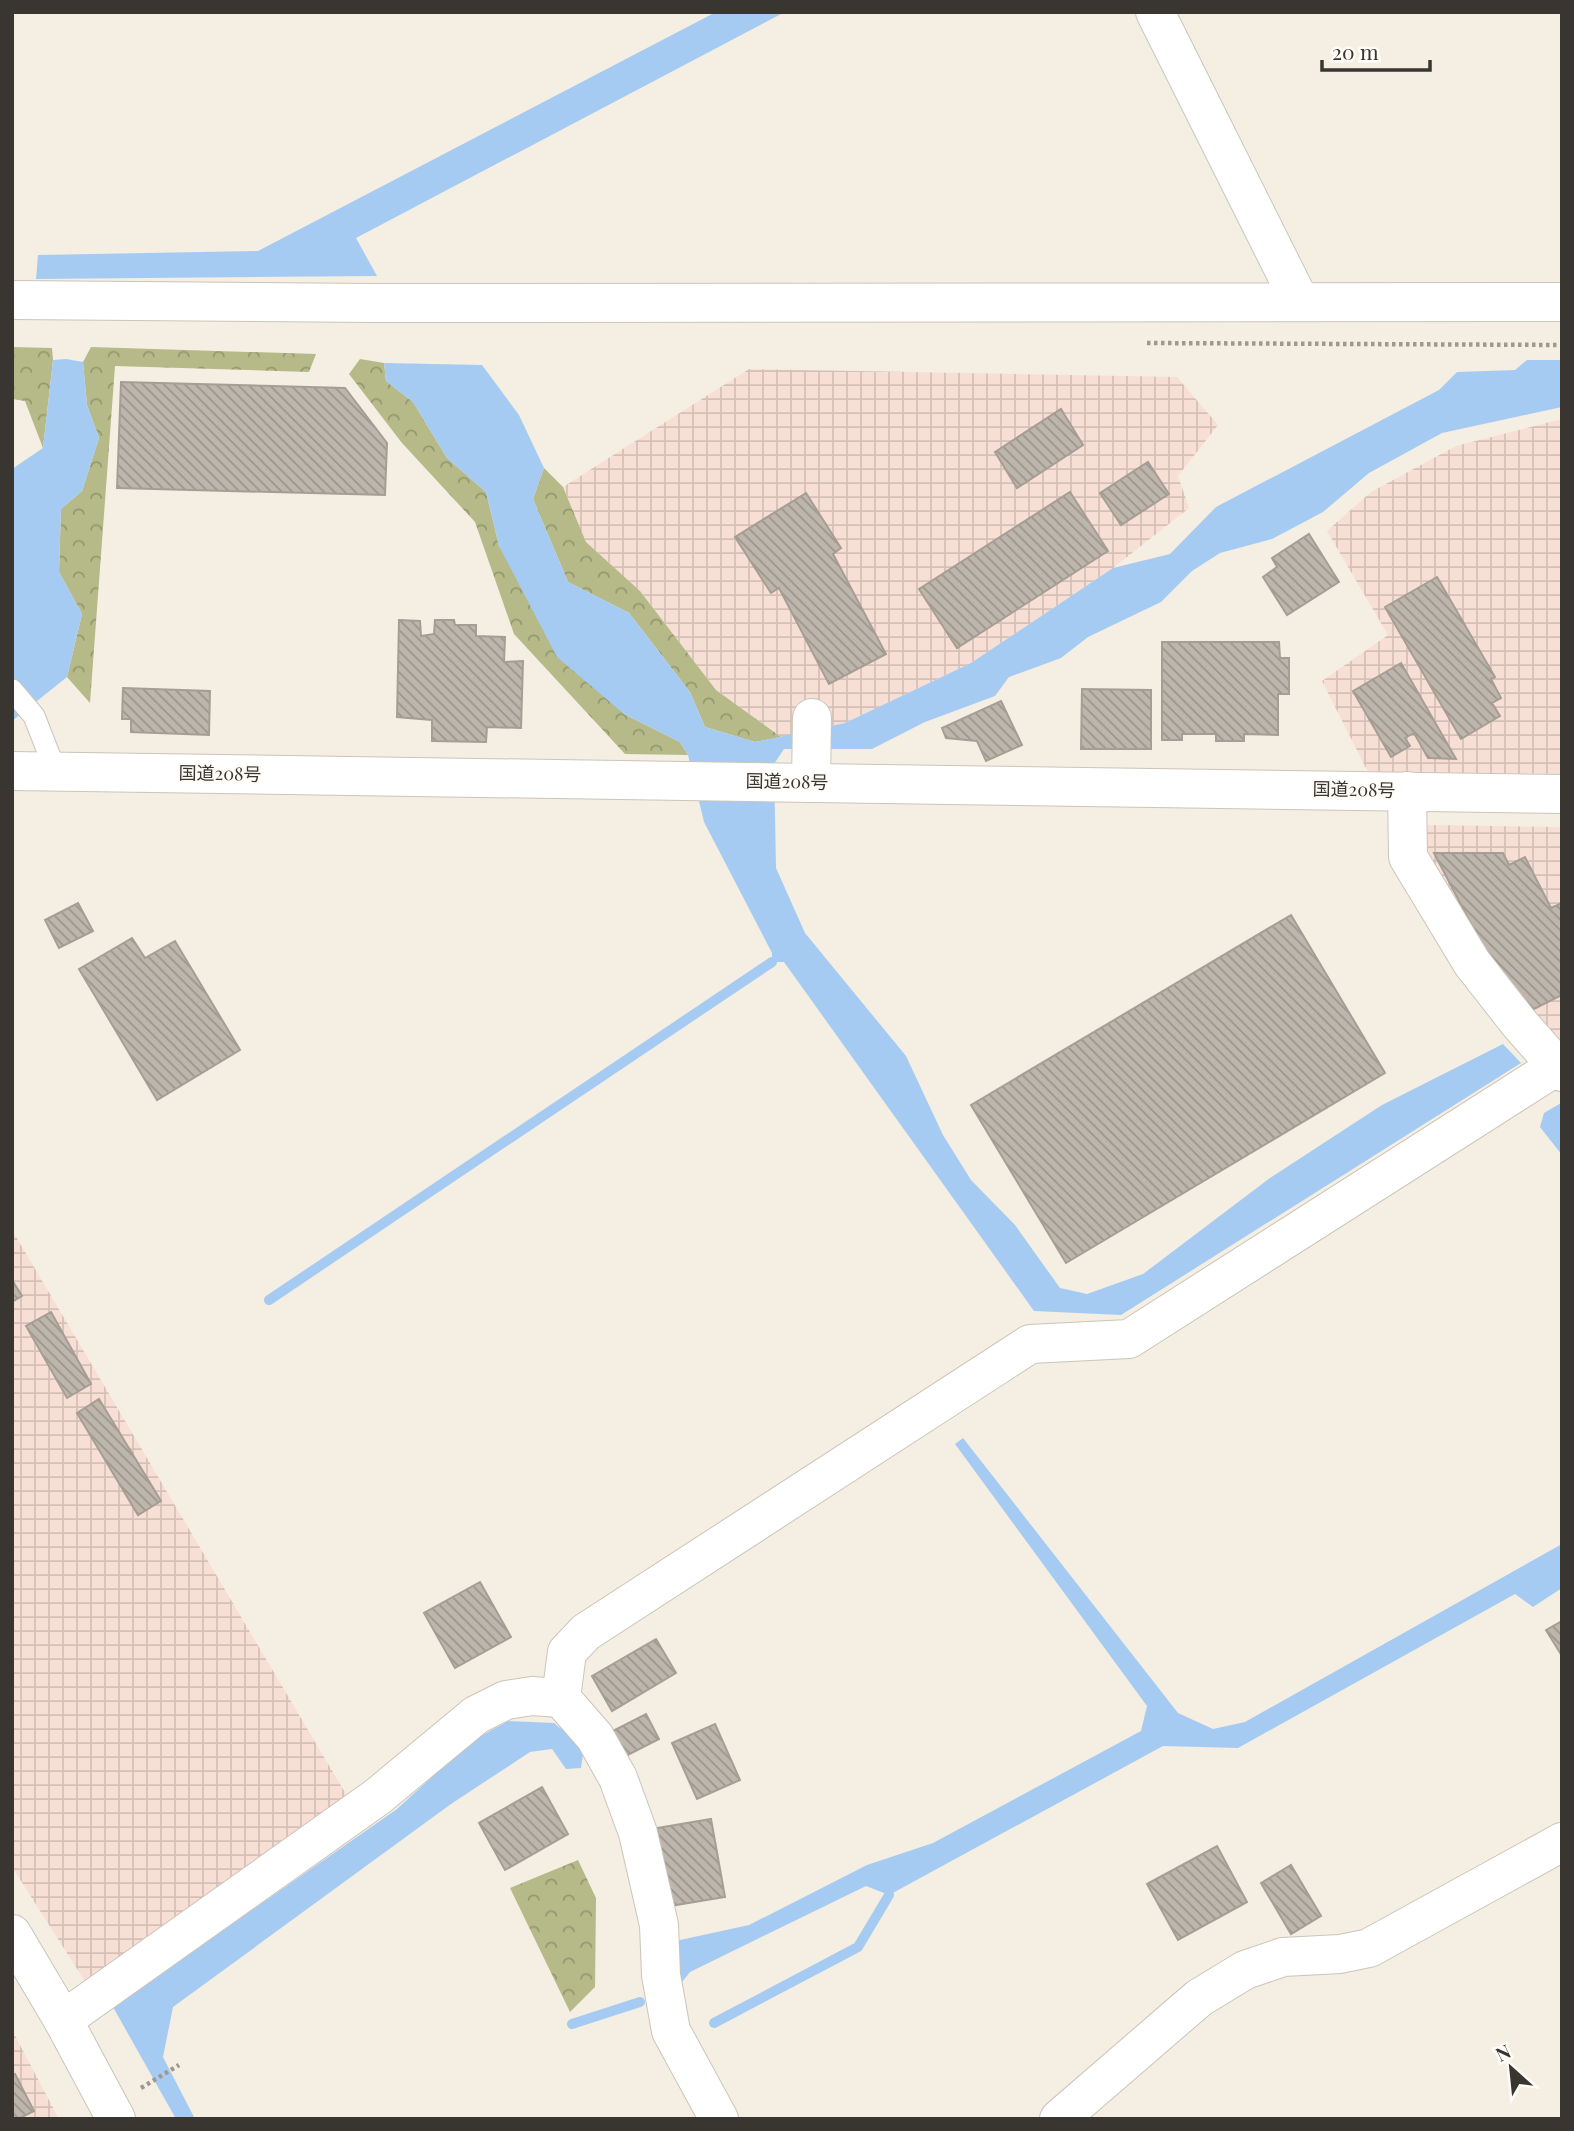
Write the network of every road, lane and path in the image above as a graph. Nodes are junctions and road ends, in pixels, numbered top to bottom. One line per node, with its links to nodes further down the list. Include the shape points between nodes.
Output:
1 (1155, 12): 3 (main road)
2 (12, 300): 3 (main road)
3 (1300, 302): 4 (main road)
4 (1562, 302)
5 (12, 691): 9 (lane, via 34,716)
6 (812, 718): 8 (main road)
7 (12, 771): 9 (main road, 国道208号)
8 (811, 771): 9 (main road, 国道208号); 10 (main road, 国道208号)
9 (56, 772)
10 (1407, 791): 11 (main road, 国道208号); 12 (main road, via 1408,857 1472,963)
11 (1562, 794)
12 (1559, 1069): 13 (main road, via 1129,1339 1030,1344 586,1632 567,1652)
13 (561, 1698): 16 (main road, via 506,1700 477,1715 377,1797); 20 (main road, via 596,1737 618,1778 638,1833 659,1925 660,1975 671,2031)
14 (1562, 1842): 21 (main road, via 1368,1948 1283,1957 1245,1970 1199,1998)
15 (12, 1934): 16 (main road)
16 (63, 2020): 19 (main road)
17 (179, 2065): 18 (path)
18 (142, 2087)
19 (116, 2119)
20 (719, 2119)
21 (1059, 2119)

